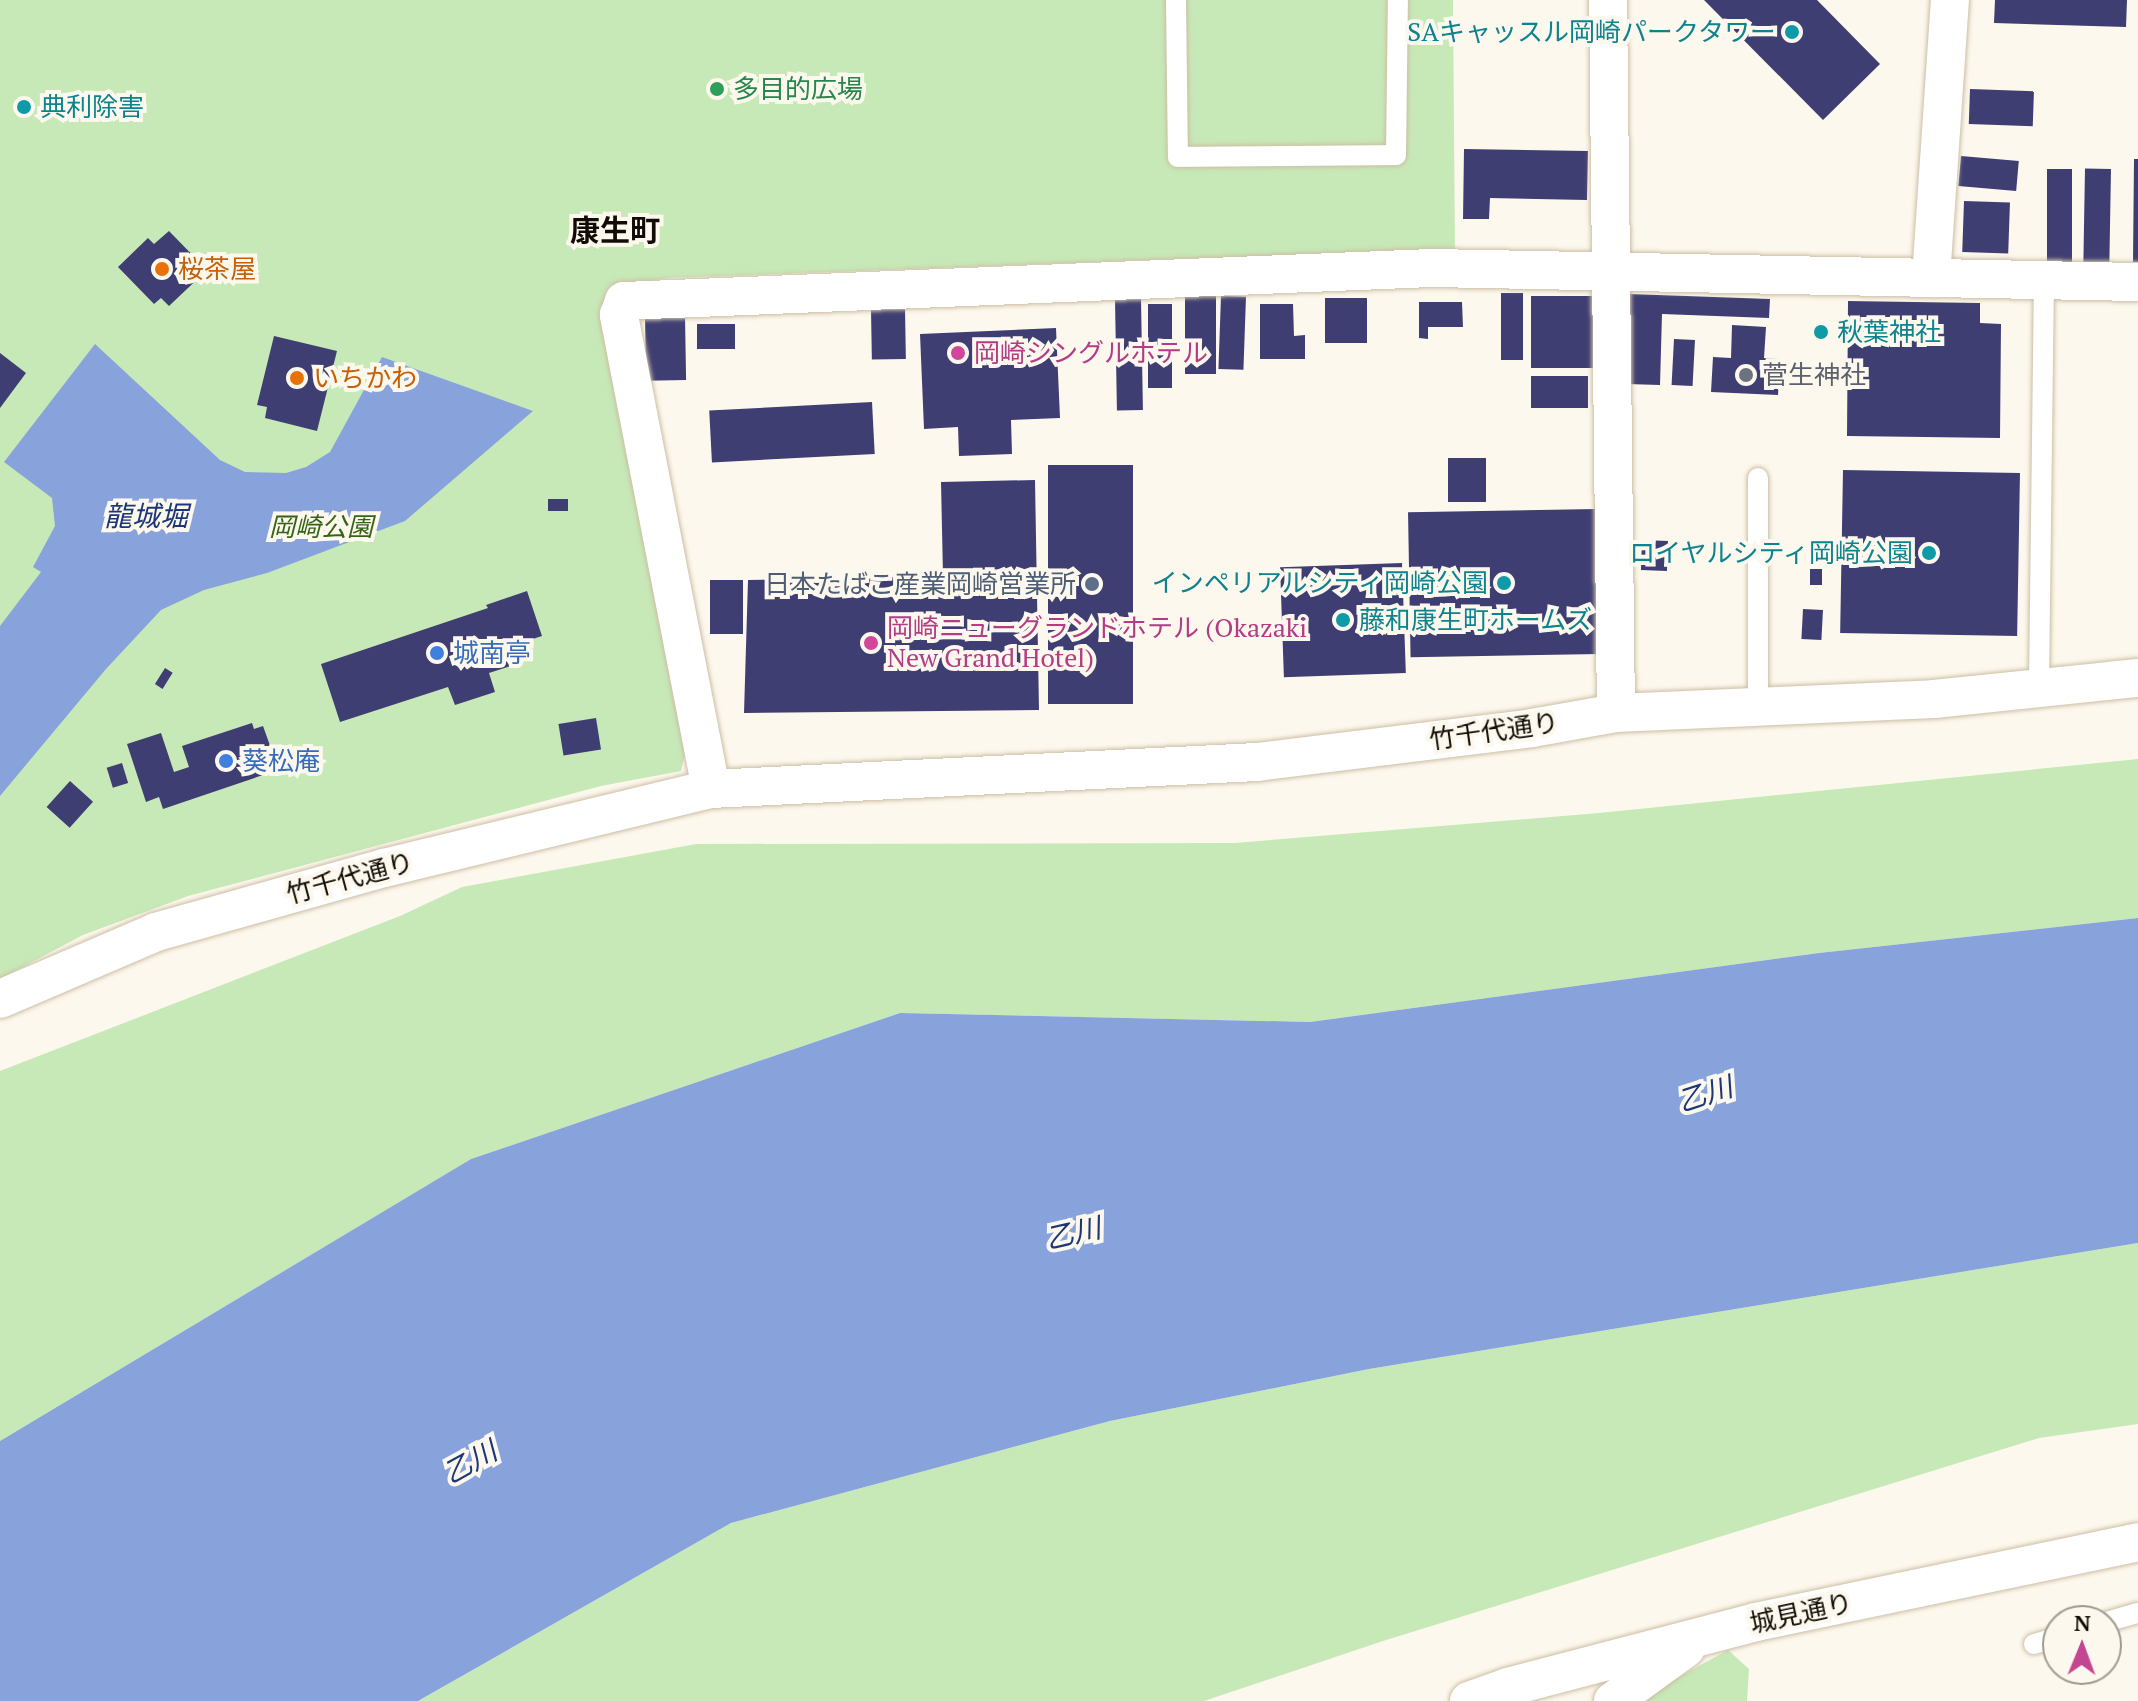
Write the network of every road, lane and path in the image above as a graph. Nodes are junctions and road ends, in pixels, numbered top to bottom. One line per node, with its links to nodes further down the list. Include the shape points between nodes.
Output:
1 (1176, 0): 2 (lane, via 1178,157 1396,155)
2 (1398, 0)
3 (1608, 0): 5 (street)
4 (1950, 0): 6 (street)
5 (1613, 274): 6 (street); 13 (street); 14 (street, via 1433,268 624,301 619,315)
6 (1931, 278): 7 (street)
7 (2044, 282): 8 (street); 11 (lane)
8 (2138, 282)
9 (1758, 478): 12 (lane)
10 (2138, 678): 11 (street, 竹千代通り)
11 (2039, 685): 12 (street, 竹千代通り, via 1934,699)
12 (1758, 704): 13 (street, 竹千代通り)
13 (1616, 713): 14 (street, 竹千代通り, via 1257,762)
14 (711, 789): 15 (street, 竹千代通り, via 384,868 156,932)
15 (0, 999)
16 (2138, 1542): 17 (street, 城見通り)
17 (1705, 1635): 20 (street, 城見通り); 21 (street)
18 (2042, 1642): 19 (lane)
19 (2034, 1644)
20 (1469, 1701)
21 (1613, 1701)

